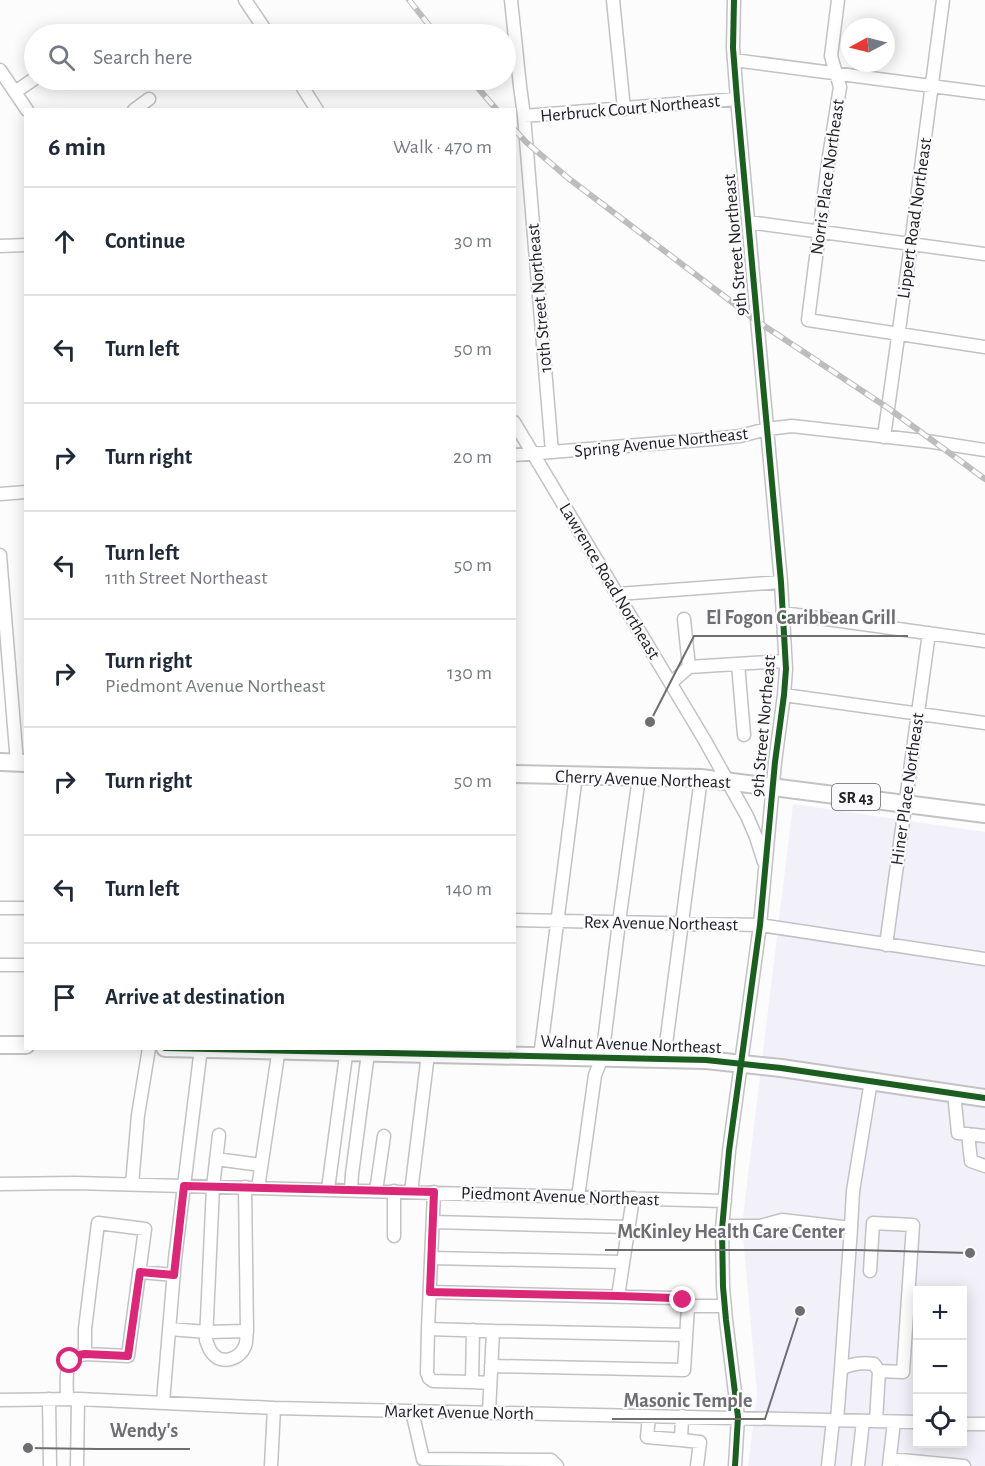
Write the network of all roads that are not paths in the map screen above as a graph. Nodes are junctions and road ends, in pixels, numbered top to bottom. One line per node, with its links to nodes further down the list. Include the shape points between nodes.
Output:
1 (245, 0): 7 (street)
2 (511, 0): 8 (street, 10th Street Northeast)
3 (613, 0): 23 (street)
4 (734, 0): 10 (street, 9th Street Northeast)
5 (838, 0): 12 (street, Norris Place Northeast, via 831,56)
6 (943, 0): 14 (street, Lippert Road Northeast)
7 (261, 24)
8 (514, 24)
9 (516, 48): 24 (street, 10th Street Northeast)
10 (734, 60): 12 (street); 19 (street, 9th Street Northeast)
11 (0, 69): 16 (street)
12 (837, 73): 14 (street); 26 (street, Norris Place Northeast, via 840,87)
13 (24, 86): 16 (street)
14 (933, 86): 17 (street); 27 (street, Lippert Road Northeast)
15 (304, 90): 22 (street)
16 (15, 92): 20 (street)
17 (985, 93)
18 (149, 99): 21 (street)
19 (736, 99): 23 (street, Herbruck Court Northeast); 25 (street, 9th Street Northeast)
20 (26, 108)
21 (137, 108)
22 (316, 108)
23 (624, 109): 24 (street, Herbruck Court Northeast)
24 (524, 116): 37 (street, 10th Street Northeast)
25 (748, 222): 26 (street); 34 (street, 9th Street Northeast)
26 (819, 232): 27 (street); 31 (street, Norris Place Northeast, via 808,320)
27 (911, 244): 30 (street); 31 (street, Lippert Road Northeast)
28 (24, 245): 29 (street)
29 (0, 246)
30 (985, 254)
31 (898, 335): 32 (street); 35 (street, Lippert Road Northeast)
32 (985, 347)
33 (516, 425): 38 (street, Lawrence Road Northeast)
34 (767, 429): 35 (street, Spring Avenue Northeast, via 792,426); 37 (street, Spring Avenue Northeast, via 712,439); 43 (street, 9th Street Northeast)
35 (884, 437): 36 (street, Spring Avenue Northeast)
36 (985, 450)
37 (552, 452): 38 (street, Spring Avenue Northeast)
38 (534, 453): 39 (street, Spring Avenue Northeast); 44 (street, Lawrence Road Northeast)
39 (516, 455)
40 (24, 492): 41 (street)
41 (0, 494)
42 (0, 555): 58 (street)
43 (781, 582): 44 (street); 45 (street, 9th Street Northeast)
44 (618, 594): 52 (street, Lawrence Road Northeast)
45 (783, 613): 47 (street); 49 (street, 9th Street Northeast)
46 (684, 619): 51 (street)
47 (929, 633): 48 (street); 54 (street, Hiner Place Northeast)
48 (985, 641)
49 (786, 661): 50 (street); 53 (street, 9th Street Northeast)
50 (738, 664): 51 (street); 56 (street)
51 (689, 667): 52 (street)
52 (671, 683): 63 (street, Lawrence Road Northeast)
53 (784, 695): 54 (street); 64 (street, 9th Street Northeast)
54 (918, 714): 55 (street); 65 (street, Hiner Place Northeast)
55 (985, 723)
56 (744, 735)
57 (0, 762): 58 (main road)
58 (21, 763)
59 (516, 774): 60 (main road, Cherry Avenue Northeast / SR 43)
60 (576, 775): 61 (main road, Cherry Avenue Northeast / SR 43); 71 (street)
61 (639, 777): 62 (main road, Cherry Avenue Northeast / SR 43); 72 (street)
62 (701, 778): 63 (main road, Cherry Avenue Northeast / SR 43); 73 (street)
63 (728, 781): 64 (main road, Cherry Avenue Northeast / SR 43); 67 (street, Lawrence Road Northeast, via 747,816)
64 (773, 787): 65 (main road, Cherry Avenue Northeast / SR 43); 67 (street, 9th Street Northeast)
65 (905, 803): 66 (main road, Cherry Avenue Northeast / SR 43); 75 (street, Hiner Place Northeast)
66 (985, 814)
67 (766, 869): 74 (street, 9th Street Northeast)
68 (0, 908): 69 (street)
69 (24, 909)
70 (516, 920): 71 (street, Rex Avenue Northeast)
71 (558, 921): 72 (street, Rex Avenue Northeast); 88 (street)
72 (619, 922): 73 (street, Rex Avenue Northeast); 89 (street)
73 (681, 924): 74 (street, Rex Avenue Northeast); 90 (street)
74 (760, 925): 75 (street, Rex Avenue Northeast); 91 (street, 9th Street Northeast)
75 (885, 945): 76 (street, Rex Avenue Northeast)
76 (985, 959)
77 (0, 965): 78 (street)
78 (24, 965)
79 (0, 1045): 80 (main road)
80 (24, 1045)
81 (149, 1050): 103 (street)
82 (201, 1050): 104 (street)
83 (279, 1050): 84 (main road, Walnut Avenue Northeast); 100 (street)
84 (346, 1051): 87 (main road, Walnut Avenue Northeast); 108 (street)
85 (418, 1052): 86 (main road, Walnut Avenue Northeast); 87 (main road, Walnut Avenue Northeast); 112 (street)
86 (478, 1052): 88 (main road, Walnut Avenue Northeast)
87 (368, 1053): 109 (street)
88 (540, 1057): 89 (main road, Walnut Avenue Northeast)
89 (602, 1058): 90 (main road, Walnut Avenue Northeast); 114 (street, via 595,1074)
90 (664, 1059): 91 (main road, Walnut Avenue Northeast)
91 (741, 1063): 92 (main road, Walnut Avenue Northeast); 116 (street, 9th Street Northeast)
92 (871, 1081): 93 (main road, Walnut Avenue Northeast); 120 (street)
93 (954, 1093): 94 (main road, Walnut Avenue Northeast); 95 (street, via 958,1133)
94 (985, 1098)
95 (968, 1134): 98 (street); 101 (street, via 971,1161)
96 (219, 1135): 99 (street)
97 (384, 1136): 110 (street)
98 (985, 1136)
99 (216, 1159): 100 (street); 105 (street)
100 (261, 1165): 107 (street)
101 (985, 1166)
102 (0, 1184): 103 (street, Piedmont Avenue Northeast)
103 (132, 1185): 104 (street, Piedmont Avenue Northeast)
104 (184, 1186): 105 (street, Piedmont Avenue Northeast); 126 (street)
105 (213, 1187): 106 (street, Piedmont Avenue Northeast); 136 (street)
106 (245, 1187): 107 (street, Piedmont Avenue Northeast); 134 (street)
107 (258, 1188): 108 (street, Piedmont Avenue Northeast)
108 (328, 1189): 109 (street, Piedmont Avenue Northeast)
109 (351, 1190): 110 (street, Piedmont Avenue Northeast)
110 (376, 1191): 111 (street, Piedmont Avenue Northeast)
111 (394, 1191): 112 (street, Piedmont Avenue Northeast); 121 (street)
112 (411, 1192): 113 (street, Piedmont Avenue Northeast)
113 (434, 1192): 114 (street, Piedmont Avenue Northeast); 117 (street)
114 (578, 1197): 115 (street, Piedmont Avenue Northeast)
115 (633, 1198): 116 (street, Piedmont Avenue Northeast); 119 (street)
116 (725, 1201): 118 (street, 9th Street Northeast)
117 (433, 1222): 119 (street); 122 (street)
118 (723, 1226): 120 (street, via 760,1226 782,1220); 130 (street, 9th Street Northeast)
119 (629, 1227): 123 (street)
120 (851, 1228): 140 (street)
121 (394, 1236)
122 (431, 1258): 123 (street); 127 (street)
123 (623, 1262): 128 (street)
124 (870, 1271): 141 (street, via 873,1223 914,1225 903,1372)
125 (140, 1272): 126 (street); 138 (street, via 128,1356); 138 (street, via 145,1229 98,1223)
126 (174, 1275): 131 (street)
127 (430, 1292): 128 (street); 132 (street)
128 (618, 1296): 129 (street, via 673,1298)
129 (688, 1306): 130 (street); 137 (street)
130 (724, 1306): 153 (street, 9th Street Northeast)
131 (169, 1329): 136 (street); 147 (street)
132 (428, 1329): 133 (street); 142 (street, via 429,1378)
133 (473, 1330): 135 (street); 142 (street)
134 (247, 1331): 136 (street); 136 (street, via 245,1346 237,1357 229,1360 219,1359 211,1352)
135 (493, 1331): 137 (street); 139 (street)
136 (207, 1332)
137 (686, 1335): 139 (street, via 684,1370)
138 (85, 1354): 145 (street, via 70,1361 67,1370)
139 (491, 1366): 143 (street)
140 (841, 1369): 141 (street, via 863,1362 874,1364); 154 (street)
141 (879, 1371): 155 (street)
142 (472, 1382): 143 (street)
143 (490, 1383): 150 (street)
144 (49, 1399): 145 (street, Market Avenue North); 146 (street, Market Avenue North); 162 (street)
145 (72, 1399): 147 (street, Market Avenue North); 163 (street)
146 (0, 1400)
147 (163, 1402): 148 (street, Market Avenue North)
148 (274, 1408): 149 (street, Market Avenue North); 164 (street)
149 (412, 1411): 150 (street, Market Avenue North); 165 (street, via 423,1459 551,1460)
150 (489, 1412): 151 (street, Market Avenue North)
151 (649, 1416): 152 (street, Market Avenue North); 160 (street, via 647,1437)
152 (682, 1416): 153 (street, Market Avenue North); 160 (street)
153 (738, 1417): 154 (street, Market Avenue North); 167 (street, 9th Street Northeast)
154 (835, 1420): 155 (street, Market Avenue North); 168 (street)
155 (870, 1421): 156 (street, Market Avenue North); 169 (street)
156 (894, 1422): 157 (street, Market Avenue North); 161 (street)
157 (913, 1422)
158 (967, 1424): 159 (street)
159 (985, 1424)
160 (681, 1440): 166 (street, via 700,1442)
161 (890, 1462): 170 (street)
162 (50, 1466)
163 (77, 1466)
164 (271, 1466)
165 (557, 1466)
166 (697, 1466)
167 (735, 1466)
168 (828, 1466)
169 (858, 1466)
170 (964, 1466)

